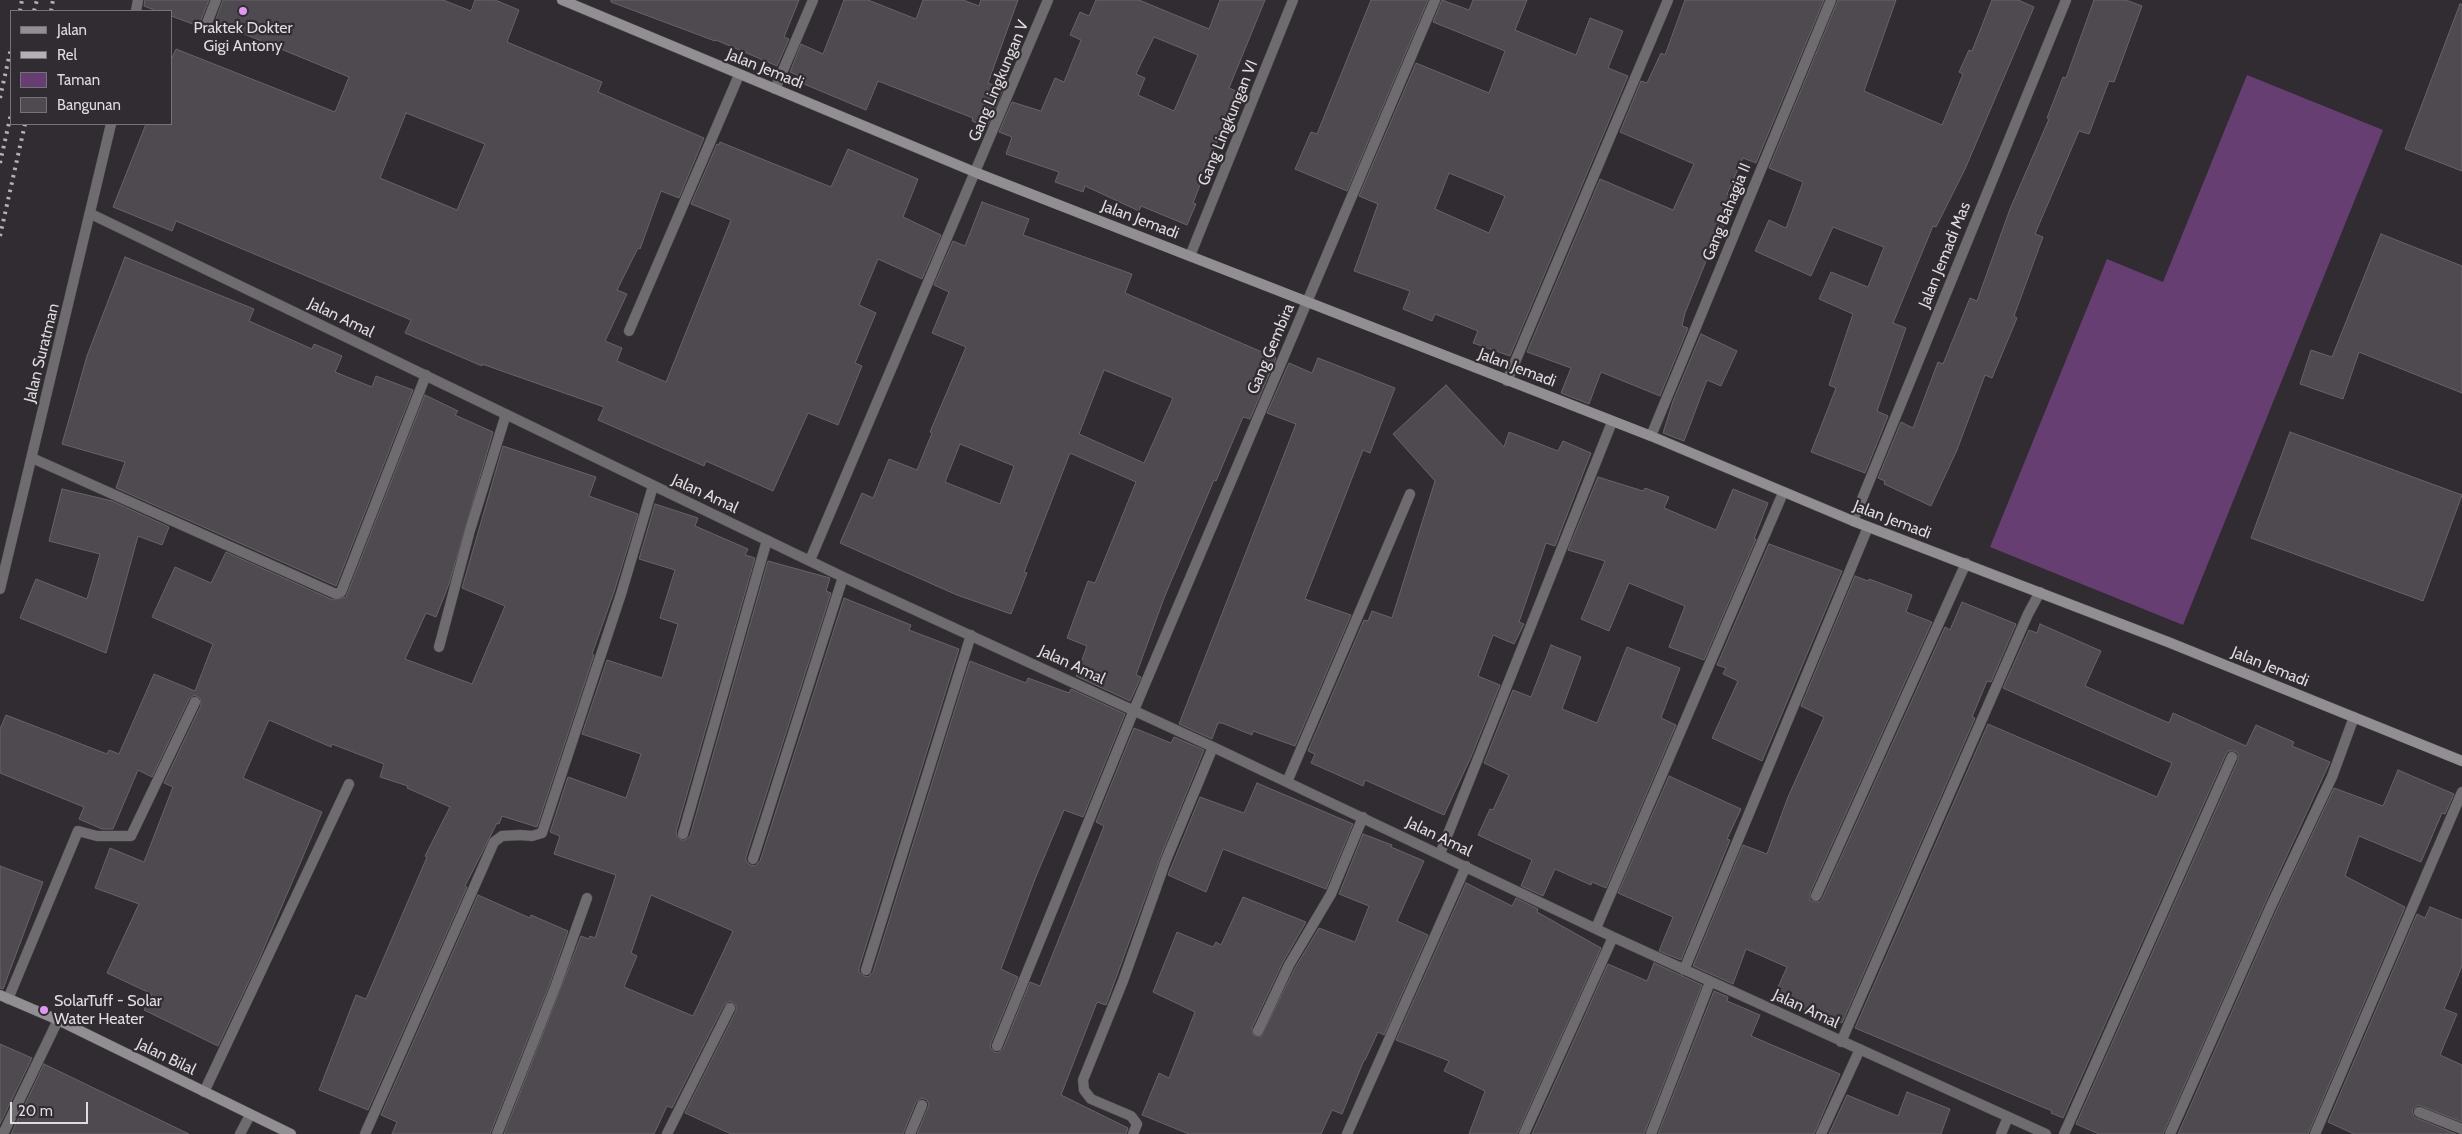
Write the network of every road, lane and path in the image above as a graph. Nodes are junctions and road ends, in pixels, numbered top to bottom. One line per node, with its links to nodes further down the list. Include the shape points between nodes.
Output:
1 (216, 0): 10 (street)
2 (562, 0): 11 (street, Jalan Jemadi)
3 (813, 0): 12 (street)
4 (1048, 0): 14 (street, Gang Lingkungan V)
5 (1293, 0): 16 (street, Gang Lingkungan VI)
6 (1435, 0): 17 (street, Gang Gembira)
7 (1668, 0): 20 (street)
8 (1831, 0): 23 (street, Gang Bahagia II)
9 (2066, 0): 28 (street, Jalan Jemadi Mas)
10 (207, 24)
11 (739, 75): 12 (street, Jalan Jemadi); 18 (street)
12 (775, 89): 14 (street, Jalan Jemadi)
13 (111, 125): 15 (street, Jalan Suratman)
14 (977, 173): 16 (street, Jalan Jemadi); 31 (street, Gang Lingkungan V)
15 (91, 214): 19 (street, Jalan Amal); 24 (street, Jalan Suratman)
16 (1190, 256): 17 (street, Jalan Jemadi)
17 (1308, 303): 20 (street, Jalan Jemadi); 39 (street, Gang Gembira)
18 (629, 331)
19 (426, 375): 21 (street, Jalan Amal); 24 (street, via 341,592 336,594)
20 (1507, 381): 22 (street, Jalan Jemadi)
21 (506, 414): 25 (street, Jalan Amal); 37 (street, via 470,530)
22 (1612, 422): 23 (street, Jalan Jemadi); 49 (street)
23 (1651, 436): 26 (street, Jalan Jemadi)
24 (32, 458): 34 (street, Jalan Suratman)
25 (653, 486): 30 (street, Jalan Amal); 75 (street, via 542,833 502,836 494,842)
26 (1783, 493): 28 (street, Jalan Jemadi); 54 (street)
27 (1410, 494): 44 (street)
28 (1853, 521): 29 (street, Jalan Jemadi)
29 (1868, 527): 32 (street, Jalan Jemadi); 57 (street)
30 (767, 540): 31 (street, Jalan Amal); 48 (street)
31 (810, 560): 33 (street, Jalan Amal)
32 (1966, 563): 35 (street, Jalan Jemadi); 52 (street)
33 (842, 577): 36 (street, Jalan Amal); 50 (street)
34 (0, 589)
35 (2040, 592): 40 (street, Jalan Jemadi); 63 (street)
36 (970, 635): 39 (street, Jalan Amal); 56 (street)
37 (439, 647)
38 (195, 702): 59 (street, via 131,836 98,836 78,831)
39 (1134, 710): 41 (street, Jalan Amal); 64 (street, Gang Gembira)
40 (2354, 717): 43 (street, Jalan Jemadi); 87 (street, via 2332,777)
41 (1213, 747): 44 (street, Jalan Amal); 79 (street, via 1166,860 1123,982 1083,1080 1084,1090 1091,1098 1131,1116 1137,1124)
42 (2232, 757): 86 (street)
43 (2462, 761)
44 (1287, 782): 47 (street, Jalan Amal)
45 (349, 784): 66 (street)
46 (2462, 792): 88 (street)
47 (1363, 817): 49 (street, Jalan Amal); 62 (street, via 1331,894 1289,966)
48 (683, 834)
49 (1440, 854): 51 (street, Jalan Amal)
50 (753, 859)
51 (1466, 866): 54 (street, Jalan Amal); 80 (street)
52 (1816, 896)
53 (587, 898): 76 (street)
54 (1596, 928): 55 (street, Jalan Amal)
55 (1613, 938): 57 (street, Jalan Amal); 81 (street)
56 (866, 970)
57 (1684, 970): 58 (street, Jalan Amal)
58 (1710, 982): 63 (street, Jalan Amal); 82 (street)
59 (4, 997): 61 (street, Jalan Bilal)
60 (730, 1008): 77 (street)
61 (58, 1020): 66 (street, Jalan Bilal); 72 (street)
62 (1258, 1031)
63 (1841, 1042): 65 (street, Jalan Amal)
64 (997, 1046)
65 (1860, 1049): 70 (street, Jalan Amal); 83 (street)
66 (204, 1092): 69 (street, Jalan Bilal)
67 (922, 1105): 78 (street)
68 (2419, 1112): 71 (street)
69 (250, 1115): 73 (street); 74 (street, Jalan Bilal)
70 (2008, 1117): 84 (street); 85 (street, Jalan Amal)
71 (2462, 1129)
72 (3, 1134)
73 (240, 1134)
74 (291, 1134)
75 (365, 1134)
76 (496, 1134)
77 (667, 1134)
78 (910, 1134)
79 (1133, 1134)
80 (1347, 1134)
81 (1524, 1134)
82 (1651, 1134)
83 (1821, 1134)
84 (2001, 1134)
85 (2046, 1134)
86 (2064, 1134)
87 (2170, 1134)
88 (2315, 1134)

